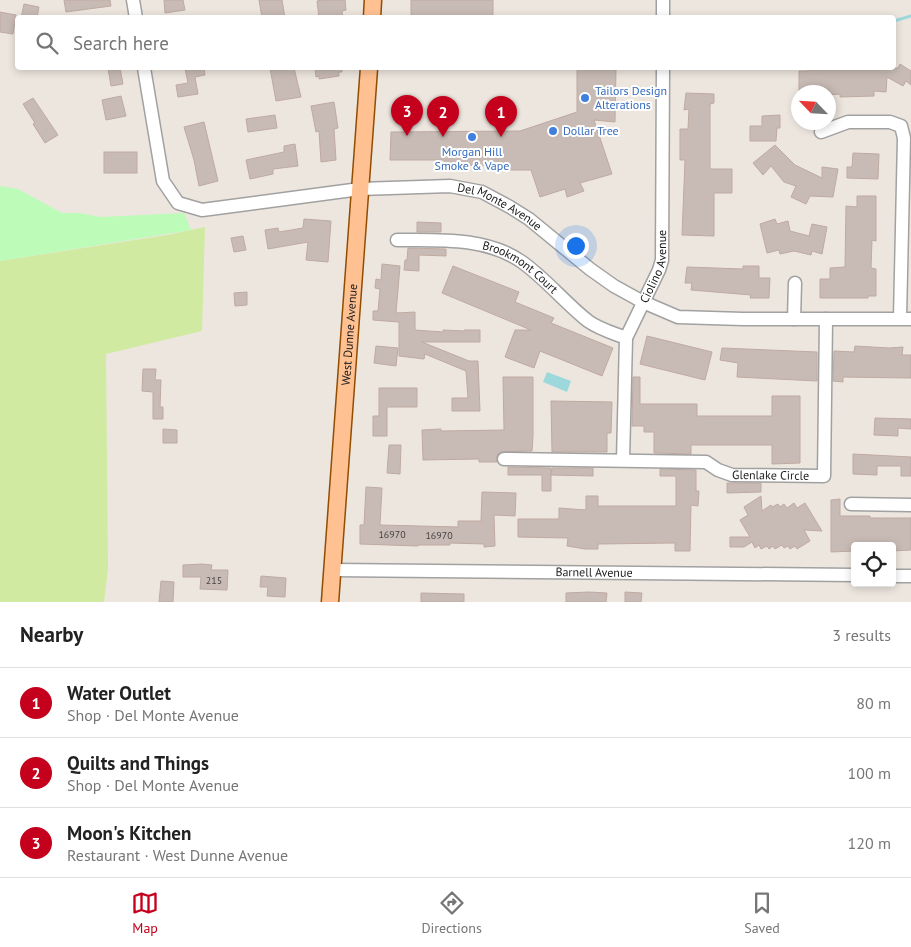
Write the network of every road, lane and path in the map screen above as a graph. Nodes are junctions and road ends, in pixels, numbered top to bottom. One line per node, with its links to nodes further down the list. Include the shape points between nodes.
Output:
1 (133, 0): 4 (street)
2 (373, 0): 5 (main road)
3 (663, 0): 6 (street)
4 (136, 15)
5 (372, 15)
6 (663, 15)
7 (144, 70): 11 (street, Del Monte Avenue, via 163,181 178,203 202,210)
8 (368, 70): 11 (main road, West Dunne Avenue)
9 (663, 70): 14 (street, Ciolino Avenue, via 662,260)
10 (821, 132): 15 (street, via 848,122 890,122 900,126 904,138)
11 (360, 189): 14 (street, Del Monte Avenue, via 450,186 482,192 530,219 590,269); 23 (main road, West Dunne Avenue)
12 (397, 240): 18 (street, Brookmont Court, via 443,240 478,244 503,252 522,262 589,321)
13 (795, 283): 16 (street)
14 (643, 302): 16 (street, Del Monte Avenue, via 678,317); 18 (street, Ciolino Avenue)
15 (906, 318): 17 (street, Del Monte Avenue)
16 (794, 319): 17 (street, Del Monte Avenue)
17 (826, 319): 20 (street, Glenlake Circle, via 824,476 732,475 706,462)
18 (626, 338): 20 (street, Ciolino Avenue)
19 (504, 459): 20 (street)
20 (624, 460)
21 (851, 504): 22 (street)
22 (911, 505)
23 (333, 570): 24 (street, Barnell Avenue); 27 (main road, West Dunne Avenue)
24 (851, 575)
25 (896, 576): 26 (street)
26 (911, 576)
27 (330, 602)

